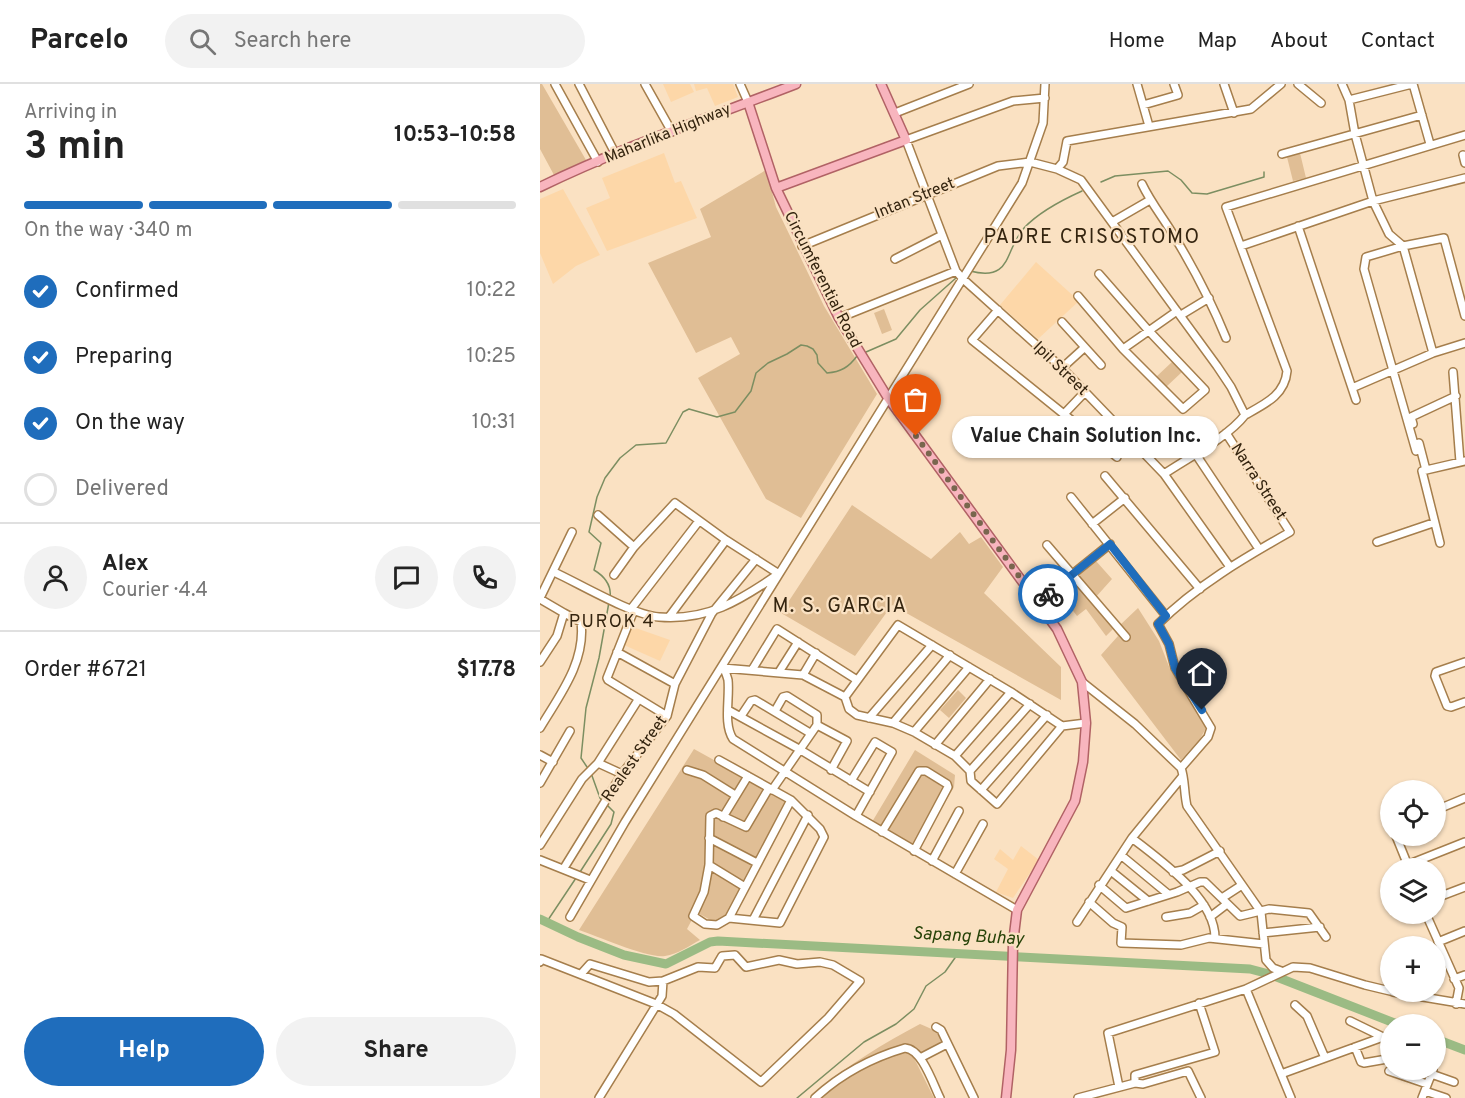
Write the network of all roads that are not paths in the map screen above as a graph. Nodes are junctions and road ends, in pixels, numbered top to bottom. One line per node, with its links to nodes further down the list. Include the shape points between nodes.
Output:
1 (555, 84): 32 (street)
2 (579, 84): 30 (street)
3 (645, 84): 25 (street)
4 (740, 84): 18 (street)
5 (796, 84): 18 (main road, Maharlika Highway)
6 (881, 84): 21 (main road)
7 (969, 84): 21 (street)
8 (1046, 84): 16 (street)
9 (1137, 84): 20 (street)
10 (1174, 84): 20 (street, via 1178,94)
11 (1224, 84): 22 (street)
12 (1281, 84): 22 (street, via 1251,109)
13 (1298, 84): 19 (street)
14 (1342, 84): 17 (street)
15 (1413, 84): 17 (street); 23 (street)
16 (1045, 98): 28 (street, via 1012,101); 33 (street, via 1043,123)
17 (1349, 100): 26 (street)
18 (748, 102): 25 (main road, Maharlika Highway); 39 (main road, Circumferential Road)
19 (1321, 103)
20 (1143, 105): 24 (street)
21 (895, 112): 28 (main road)
22 (1234, 113): 24 (street)
23 (1422, 115): 26 (street); 29 (street)
24 (1149, 126): 35 (street, via 1067,141 1063,162)
25 (672, 132): 30 (main road, Maharlika Highway)
26 (1355, 134): 31 (street); 34 (street)
27 (1465, 135): 29 (street)
28 (906, 140): 39 (main road); 40 (street, Ipil Street)
29 (1430, 144): 34 (street)
30 (616, 154): 32 (main road, Maharlika Highway)
31 (1282, 154)
32 (598, 162): 38 (main road, Maharlika Highway)
33 (1030, 162): 35 (street); 40 (street, Intan Street, via 998,166); 52 (street, via 1022,183)
34 (1364, 164): 42 (street); 47 (street, Narra Street, via 1226,207)
35 (1057, 169): 43 (street, via 1082,180)
36 (1465, 178): 42 (street)
37 (1142, 184): 41 (street)
38 (540, 187)
39 (776, 188): 46 (main road, Circumferential Road)
40 (928, 194): 45 (street, Ipil Street); 46 (street, Intan Street)
41 (1150, 200): 43 (street); 54 (street)
42 (1373, 201): 44 (street); 48 (street, via 1389,234)
43 (1112, 222): 56 (street)
44 (1298, 226): 47 (street); 70 (street)
45 (942, 235): 49 (street); 50 (street, Ipil Street)
46 (802, 246): 58 (main road, Circumferential Road)
47 (1241, 246): 76 (street, Narra Street, via 1287,371 1286,384 1268,402)
48 (1403, 246): 57 (street, via 1444,238); 65 (street); 68 (street, via 1366,257 1364,269)
49 (895, 259)
50 (956, 271): 52 (street, Ipil Street); 58 (street)
51 (1099, 274): 60 (street)
52 (963, 279): 55 (street, Ipil Street); 73 (street)
53 (1077, 296): 64 (street)
54 (1209, 298): 56 (street); 61 (street)
55 (998, 310): 67 (street, Ipil Street); 75 (street, via 972,340)
56 (1179, 313): 60 (street); 76 (street, via 1232,387)
57 (1465, 316)
58 (839, 318): 73 (main road, Circumferential Road)
59 (1062, 322): 63 (street)
60 (1148, 330): 64 (street); 64 (street, via 1205,390 1183,409)
61 (1226, 338)
62 (1465, 343): 65 (street)
63 (1084, 348): 66 (street); 67 (street)
64 (1123, 349)
65 (1433, 353): 68 (street)
66 (1101, 365)
67 (1062, 368): 71 (street, Ipil Street)
68 (1394, 371): 70 (street); 78 (street)
69 (1453, 372): 72 (street)
70 (1352, 388): 74 (street)
71 (1085, 392): 75 (street); 83 (street, Ipil Street)
72 (1456, 396): 81 (street); 82 (street, via 1411,417)
73 (888, 398): 102 (street); 107 (main road, Circumferential Road)
74 (1356, 400)
75 (1064, 414): 80 (street)
76 (1245, 415): 77 (street, Narra Street)
77 (1226, 433): 79 (street); 98 (street, Narra Street, via 1290,532)
78 (1416, 451)
79 (1195, 453): 83 (street); 98 (street)
80 (1117, 456)
81 (1463, 462): 82 (street)
82 (1426, 470): 89 (street, via 1422,471)
83 (1164, 474): 100 (street, Ipil Street)
84 (1105, 476): 86 (street)
85 (1071, 497): 90 (street)
86 (1125, 498): 90 (street); 105 (street)
87 (598, 515): 97 (street)
88 (699, 521): 92 (street); 97 (street, via 675,503); 108 (street)
89 (1433, 523): 93 (street); 94 (street)
90 (1092, 524): 96 (street)
91 (572, 532): 101 (street)
92 (726, 540): 99 (street); 112 (street)
93 (1377, 542)
94 (1440, 543)
95 (1047, 544): 103 (street)
96 (1110, 544): 103 (street); 111 (street)
97 (634, 547): 104 (street)
98 (1259, 549): 100 (street, Narra Street)
99 (756, 559): 102 (street); 110 (street, Realest Street)
100 (1230, 567): 105 (street, Narra Street)
101 (554, 572): 106 (street); 108 (street)
102 (779, 574): 110 (street); 121 (street)
103 (1072, 574): 107 (street); 113 (street)
104 (615, 575)
105 (1200, 589): 111 (street, Narra Street)
106 (540, 598): 109 (street)
107 (1038, 602): 128 (main road, Circumferential Road, via 1057,629)
108 (632, 609): 112 (street); 116 (street)
109 (564, 613): 119 (street, via 557,636); 145 (street, via 581,622 579,656)
110 (712, 613): 112 (street); 129 (street, Realest Street)
111 (1166, 616): 160 (street, via 1158,624 1169,644 1175,668 1211,728)
112 (669, 617)
113 (1126, 638)
114 (798, 642): 117 (street); 123 (street, via 777,629); 124 (street)
115 (932, 645): 118 (street); 127 (street, via 898,625); 140 (street)
116 (617, 652): 129 (street); 132 (street, via 607,678)
117 (816, 653): 125 (street); 127 (street)
118 (950, 655): 122 (street); 141 (street)
119 (540, 662)
120 (1465, 662): 133 (street, via 1436,672 1435,676 1447,706)
121 (723, 667): 123 (street); 135 (street, via 728,678); 194 (street)
122 (969, 667): 126 (street); 147 (street)
123 (752, 670): 124 (street)
124 (779, 672): 125 (street)
125 (803, 675): 131 (street)
126 (990, 679): 130 (street); 149 (street)
127 (857, 680): 131 (street)
128 (1082, 682): 142 (main road, Circumferential Road); 160 (street, via 1135,724)
129 (675, 684): 138 (street, Realest Street)
130 (1011, 692): 134 (street); 152 (street)
131 (845, 697): 140 (street, via 849,709)
132 (638, 699): 138 (street); 155 (street)
133 (1465, 702)
134 (1029, 704): 137 (street); 159 (street)
135 (728, 710): 139 (street); 157 (street, via 731,737)
136 (775, 711): 139 (street, via 753,699); 143 (street, via 787,696 818,715); 148 (street)
137 (1047, 715): 144 (street); 166 (street)
138 (667, 716): 161 (street, Realest Street)
139 (741, 716): 150 (street)
140 (869, 718): 141 (street)
141 (893, 723): 147 (street)
142 (1086, 723): 144 (street); 206 (main road, Circumferential Road, via 1076,801)
143 (817, 725): 148 (street); 158 (street, via 847,741)
144 (1062, 726): 166 (street, via 997,804)
145 (540, 728)
146 (570, 731): 154 (street)
147 (914, 732): 149 (street)
148 (810, 733): 150 (street)
149 (935, 745): 152 (street)
150 (799, 749): 157 (street); 158 (street)
151 (540, 755): 154 (street)
152 (955, 756): 159 (street)
153 (719, 760): 162 (street)
154 (553, 762): 164 (street)
155 (598, 763): 161 (street); 181 (street, via 582,779)
156 (687, 770): 168 (street)
157 (784, 770): 165 (street); 174 (street)
158 (831, 770): 163 (street)
159 (970, 771): 166 (street, via 971,781)
160 (1182, 772): 179 (street, via 1174,789); 183 (street, via 1187,806)
161 (622, 774): 190 (street, Realest Street)
162 (748, 776): 165 (street); 168 (street)
163 (851, 781): 167 (street); 167 (street, via 874,742 891,750)
164 (540, 783)
165 (770, 789): 170 (street); 175 (street, via 746,827)
166 (981, 790)
167 (870, 792): 174 (street)
168 (735, 795): 175 (street)
169 (1465, 798): 171 (street)
170 (791, 800): 173 (street); 188 (street)
171 (1446, 806)
172 (959, 811): 187 (street)
173 (808, 815): 212 (street); 212 (street, via 824,837 780,923)
174 (856, 816): 177 (street)
175 (723, 817): 178 (street, via 716,813 710,816)
176 (983, 825): 193 (street)
177 (882, 832): 182 (street); 182 (street, via 919,771 926,771 948,787)
178 (710, 838): 188 (street); 189 (street)
179 (1132, 838): 184 (street); 192 (street)
180 (1465, 842): 185 (street)
181 (540, 845)
182 (914, 851): 187 (street)
183 (1220, 851): 192 (street); 196 (street)
184 (1122, 856): 191 (street); 200 (street)
185 (1429, 858)
186 (540, 860): 190 (street)
187 (932, 861): 193 (street)
188 (757, 863): 197 (street)
189 (709, 865): 197 (street); 211 (street, via 704,892 693,916 705,924 717,925)
190 (564, 868): 194 (street)
191 (1111, 871): 195 (street); 204 (street)
192 (1173, 872): 198 (street)
193 (955, 874): 206 (street)
194 (590, 880): 208 (street)
195 (1099, 885): 203 (street); 204 (street, via 1126,908)
196 (1242, 885): 202 (street); 207 (street)
197 (745, 886): 211 (street)
198 (1187, 886): 200 (street); 202 (street, via 1205,882); 205 (street)
199 (1465, 887): 201 (street)
200 (1168, 894): 204 (street)
201 (1446, 894)
202 (1225, 901): 207 (street, via 1240,916); 210 (street)
203 (1089, 902): 213 (street); 218 (street, via 1122,927 1121,943 1181,945)
204 (1148, 902)
205 (1204, 905): 209 (street, via 1190,913); 210 (street)
206 (1017, 910): 257 (main road, Circumferential Road)
207 (1261, 912): 214 (street, via 1269,909 1309,913); 216 (street)
208 (570, 917)
209 (1166, 917)
210 (1210, 917): 218 (street)
211 (729, 918): 212 (street)
212 (753, 920)
213 (1077, 922)
214 (1320, 927): 216 (street); 217 (street)
215 (1465, 931): 219 (street)
216 (1263, 933): 220 (street)
217 (1326, 937)
218 (1215, 938): 220 (street)
219 (1446, 938)
220 (1264, 944): 223 (street, via 1266,960)
221 (540, 962): 224 (street, via 542,959)
222 (1446, 962): 226 (street)
223 (1279, 972): 228 (street, via 1293,967 1310,968); 229 (street)
224 (581, 974): 227 (street, via 590,964 649,982); 232 (street)
225 (1465, 975): 226 (street)
226 (1454, 979): 233 (street, via 1459,987)
227 (663, 981): 232 (street); 232 (street, via 698,967 715,968 722,956 735,955 746,967 779,960 797,964 820,962 860,981 828,1018 761,1082)
228 (1380, 988)
229 (1246, 989): 231 (street); 245 (street)
230 (1446, 1002): 233 (street)
231 (1199, 1003): 249 (street, via 1215,1052 1135,1075); 250 (street, via 1108,1033)
232 (657, 1004): 253 (street)
233 (1456, 1004): 234 (street)
234 (1465, 1004)
235 (1295, 1005): 243 (street, via 1307,1016)
236 (1350, 1021): 238 (street)
237 (936, 1027): 240 (street)
238 (1380, 1034)
239 (1380, 1039): 241 (street)
240 (947, 1044): 242 (street); 256 (street)
241 (1355, 1047): 243 (street); 244 (street, via 1361,1062)
242 (920, 1058): 254 (street, via 910,1048 893,1051 853,1069); 255 (street)
243 (1325, 1058): 245 (street)
244 (1380, 1060)
245 (1281, 1074): 260 (street)
246 (1446, 1078): 248 (street)
247 (1405, 1080): 251 (street)
248 (1454, 1082)
249 (1135, 1083): 250 (street); 259 (street, via 1188,1071)
250 (1119, 1088): 252 (street)
251 (1425, 1091): 261 (street)
252 (1089, 1097): 258 (street)
253 (599, 1098)
254 (814, 1098)
255 (940, 1098)
256 (974, 1098)
257 (1006, 1098)
258 (1078, 1098)
259 (1201, 1098)
260 (1291, 1098)
261 (1446, 1098)

